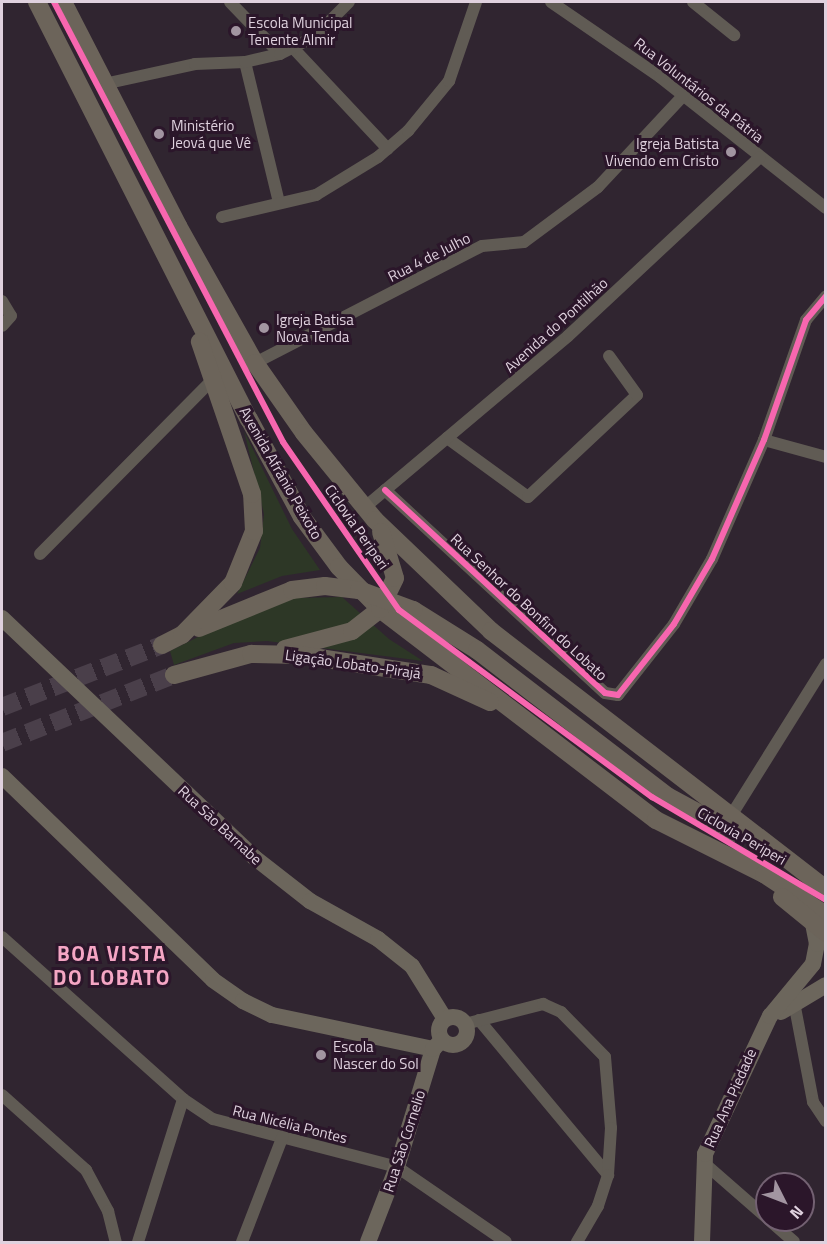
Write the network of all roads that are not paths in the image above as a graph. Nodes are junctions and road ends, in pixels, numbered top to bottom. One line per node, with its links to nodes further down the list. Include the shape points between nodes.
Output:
1 (37, 2): 19 (main road, Avenida Afrânio Peixoto)
2 (63, 2): 12 (main road)
3 (230, 2): 10 (street)
4 (349, 2): 9 (street, via 315,36)
5 (476, 2): 14 (street, via 449,81)
6 (551, 2): 13 (street, Rua Voluntários da Pátria)
7 (693, 2): 8 (street)
8 (734, 35)
9 (294, 49): 10 (street); 14 (street)
10 (280, 54): 11 (street)
11 (245, 62): 12 (street, via 195,64); 16 (street)
12 (104, 84): 24 (main road)
13 (683, 96): 15 (street, Rua Voluntários da Pátria); 24 (street, Rua 4 de Julho, via 598,187 524,242 482,246)
14 (388, 149): 16 (street, via 330,189)
15 (760, 157): 17 (street, Rua Voluntários da Pátria); 26 (street, Avenida do Pontilhão, via 574,331)
16 (279, 203): 18 (street)
17 (825, 208)
18 (222, 217)
19 (177, 275): 25 (main road); 32 (main road, Avenida Afrânio Peixoto, via 302,517 339,567)
20 (825, 296): 27 (street, Rua Senhor do Bonfim do Lobato, via 806,320)
21 (2, 301): 22 (street, via 11,316)
22 (2, 326)
23 (609, 356): 26 (street, via 637,395 528,497)
24 (255, 363): 30 (main road, via 304,434)
25 (212, 380): 31 (street); 34 (main road, via 252,494 254,531 233,583)
26 (447, 438): 29 (street, Avenida do Pontilhão)
27 (764, 440): 28 (street); 29 (street, Rua Senhor do Bonfim do Lobato, via 720,543 691,596 618,694 605,693)
28 (825, 457)
29 (385, 490): 30 (street, Avenida do Pontilhão)
30 (370, 513): 32 (main road, via 395,578); 41 (main road, via 491,631)
31 (40, 554)
32 (380, 609): 36 (main road, via 352,631 334,638); 39 (main road, Avenida Afrânio Peixoto)
33 (2, 618): 48 (street, Rua São Barnabe, via 255,858 412,966)
34 (183, 635): 35 (main road); 42 (main road, bridge, via 291,590 325,586 359,590 412,610 477,650 681,805)
35 (162, 645)
36 (263, 654): 38 (main road, Ligação Lobato-Pirajá, via 225,658); 39 (main road, Ligação Lobato-Pirajá, via 328,658 431,675)
37 (825, 664): 41 (street)
38 (174, 675)
39 (524, 719): 44 (main road, Avenida Afrânio Peixoto, via 656,820 726,854)
40 (2, 776): 51 (street, via 213,980 243,1001 272,1016)
41 (729, 819): 42 (main road)
42 (764, 844): 43 (main road)
43 (822, 885)
44 (821, 924): 50 (street, Rua Ana Piedade, via 813,964)
45 (2, 937): 53 (street, Rua Nicélia Pontes)
46 (825, 985): 47 (street, Rua Ana Piedade)
47 (794, 1002): 50 (street, Rua Ana Piedade); 56 (street, via 813,1102)
48 (445, 1019): 49 (street); 51 (street, Rua São Cornelio, via 438,1031)
49 (472, 1022): 51 (street, via 459,1044); 60 (street); 60 (street, via 531,1004 549,1005 605,1057 611,1128)
50 (763, 1028): 58 (street, Rua Ana Piedade)
51 (437, 1045): 59 (street, Rua São Cornelio)
52 (2, 1095): 55 (street)
53 (183, 1099): 57 (street, Rua Nicélia Pontes, via 213,1119); 64 (street)
54 (2, 1105): 55 (street)
55 (18, 1108): 63 (street, via 86,1170 108,1211)
56 (825, 1121)
57 (283, 1136): 59 (street, Rua Nicélia Pontes); 65 (street)
58 (704, 1163): 61 (street); 69 (street, Rua Ana Piedade)
59 (397, 1167): 66 (street, Rua São Cornelio); 67 (street, Rua Nicélia Pontes)
60 (608, 1175): 68 (street, via 598,1206)
61 (755, 1208)
62 (783, 1232): 70 (street)
63 (117, 1242)
64 (138, 1242)
65 (242, 1242)
66 (368, 1242)
67 (506, 1242)
68 (577, 1242)
69 (702, 1242)
70 (794, 1242)

